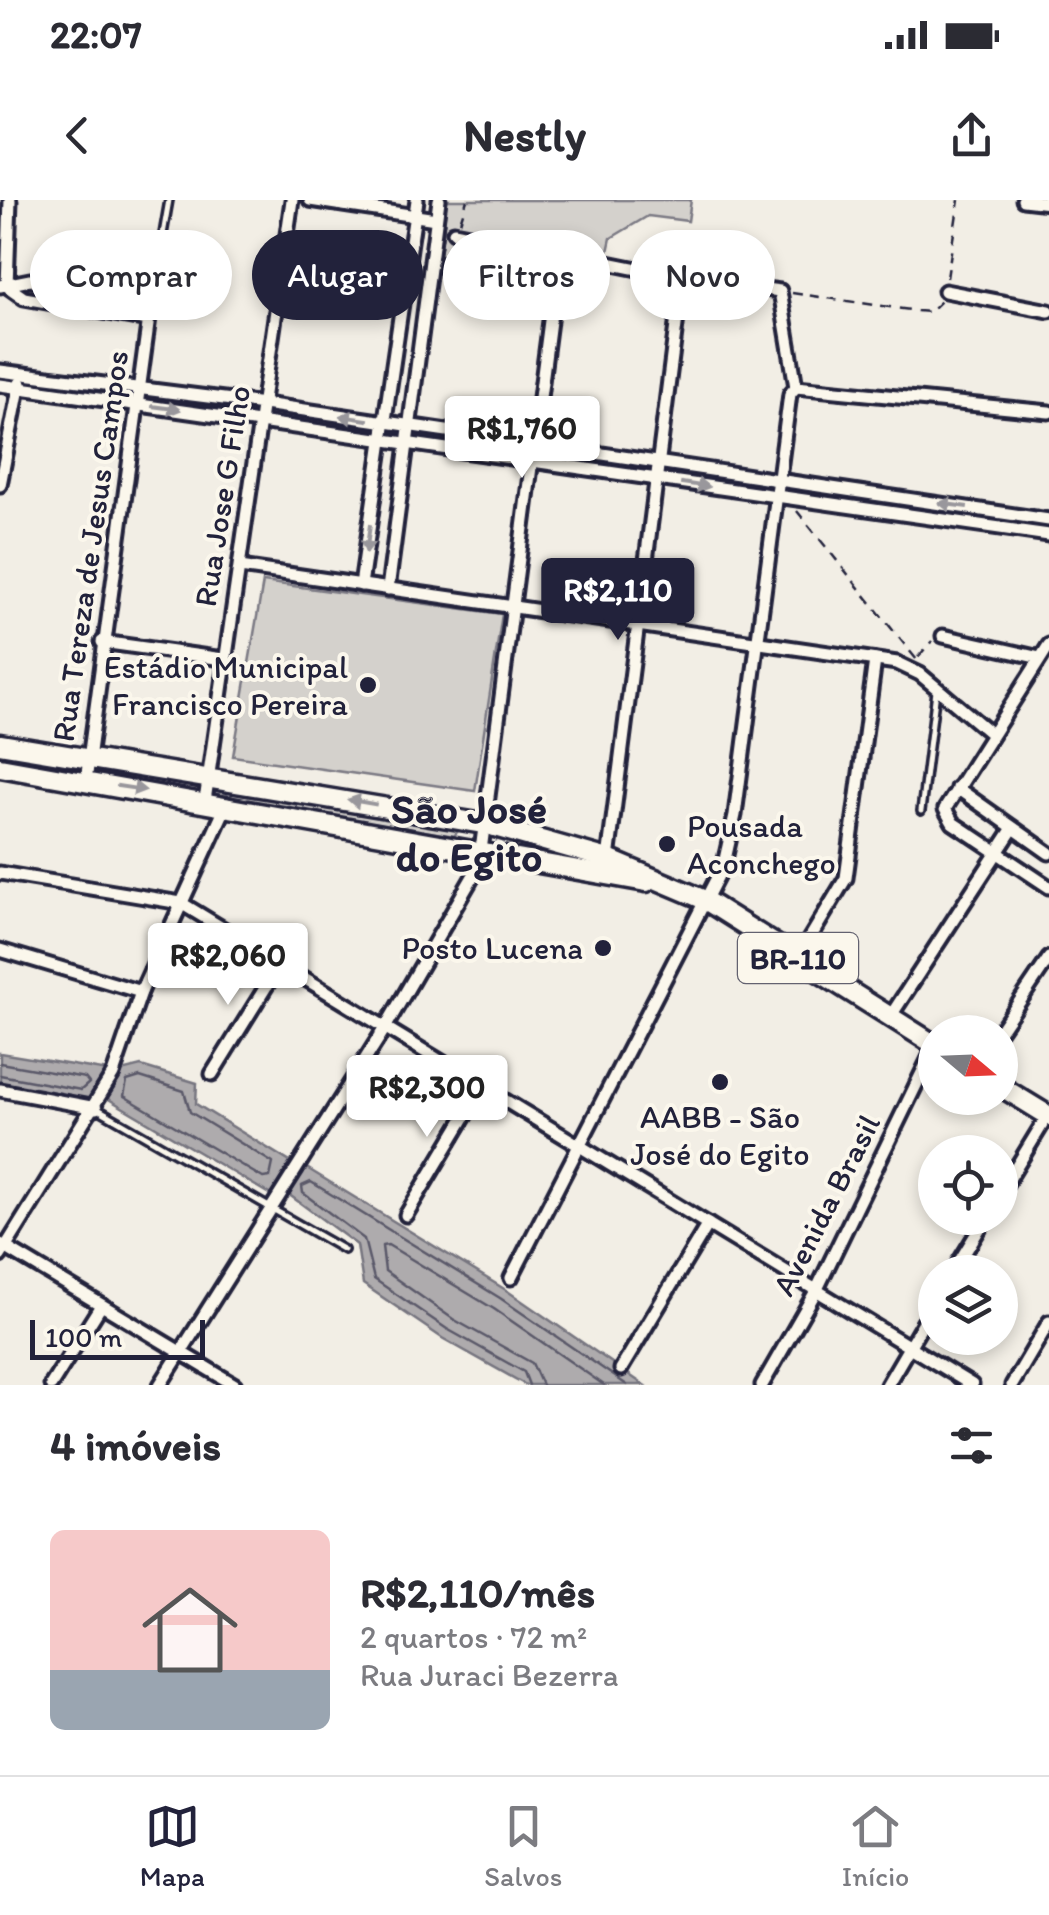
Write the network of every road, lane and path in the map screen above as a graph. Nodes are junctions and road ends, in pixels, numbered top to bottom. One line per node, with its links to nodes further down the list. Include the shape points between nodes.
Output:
1 (10, 200): 16 (street)
2 (169, 200): 13 (lane, Rua Tereza de Jesus Campos)
3 (292, 200): 34 (street, Rua Jose G Filho)
4 (310, 200): 11 (street)
5 (417, 200): 11 (street)
6 (438, 200): 12 (street)
7 (466, 200): 14 (path)
8 (960, 200): 19 (path)
9 (1023, 200): 10 (street)
10 (1049, 204)
11 (414, 216): 12 (street); 26 (street)
12 (436, 219): 28 (street)
13 (164, 230)
14 (455, 230)
15 (30, 280): 16 (street)
16 (4, 286): 20 (street)
17 (775, 290): 18 (street)
18 (780, 291): 19 (path, via 930,312); 30 (street)
19 (945, 291): 21 (street)
20 (30, 299)
21 (1049, 311)
22 (148, 320): 32 (street, Rua Tereza de Jesus Campos)
23 (550, 320): 40 (street)
24 (676, 320): 43 (street)
25 (0, 371): 27 (street)
26 (392, 371): 28 (street); 37 (street)
27 (21, 374): 31 (street); 32 (street)
28 (416, 376): 38 (street)
29 (0, 386): 31 (street)
30 (796, 387): 35 (street); 45 (street)
31 (19, 388): 33 (street); 46 (street)
32 (137, 389): 33 (street, Rua Tereza de Jesus Campos); 34 (street)
33 (136, 404): 36 (street, one-way to 36); 56 (street, Rua Tereza de Jesus Campos)
34 (264, 404): 36 (street, Rua Jose G Filho); 37 (street, one-way to 34)
35 (1049, 412)
36 (262, 422): 39 (street); 50 (street, Rua Jose G Filho)
37 (384, 422): 38 (street); 39 (street)
38 (409, 426): 40 (street); 41 (street)
39 (382, 440): 41 (street); 51 (street, one-way to 51)
40 (532, 442): 42 (street); 43 (street)
41 (407, 443): 42 (street); 52 (street)
42 (530, 461): 44 (street); 53 (street)
43 (656, 461): 44 (street); 45 (street)
44 (656, 478): 47 (street, one-way to 47); 54 (street)
45 (777, 479): 47 (street); 48 (street, one-way to 45)
46 (0, 485)
47 (780, 498): 49 (street); 57 (street); 59 (path)
48 (1049, 520)
49 (1049, 535)
50 (240, 567): 51 (street); 61 (street, Rua Jose G Filho)
51 (361, 585): 52 (street)
52 (388, 589): 53 (street)
53 (512, 607): 54 (street); 75 (street)
54 (635, 624): 57 (street); 80 (street)
55 (943, 636): 59 (path, via 924,645); 60 (street)
56 (102, 642): 61 (street); 67 (street, Rua Tereza de Jesus Campos)
57 (755, 642): 62 (street); 84 (street, via 735,815 724,864)
58 (1049, 645): 60 (street)
59 (917, 658): 63 (path)
60 (1040, 658): 65 (street)
61 (223, 659): 69 (street, Rua Jose G Filho)
62 (875, 660): 63 (street); 87 (street, via 846,878)
63 (920, 674): 64 (street)
64 (936, 688): 65 (street); 74 (lane)
65 (990, 733): 71 (street)
66 (0, 744): 67 (main road, BR-110)
67 (90, 758): 69 (main road, BR-110); 70 (street, Rua Tereza de Jesus Campos)
68 (0, 766): 70 (main road, BR-110)
69 (210, 776): 72 (street, Rua Jose G Filho); 75 (main road, BR-110, one-way to 69)
70 (86, 781): 72 (main road, BR-110, one-way to 72)
71 (956, 788): 76 (street); 78 (street, via 946,805 953,822)
72 (206, 800): 73 (main road, BR-110)
73 (227, 804): 77 (main road, BR-110); 85 (street)
74 (921, 811)
75 (484, 824): 77 (street); 80 (main road, BR-110)
76 (1013, 828): 78 (street); 79 (street)
77 (482, 850): 82 (main road, BR-110); 93 (street, via 479,866)
78 (997, 852): 83 (street); 92 (street)
79 (1049, 852)
80 (608, 859): 82 (main road, BR-110)
81 (0, 873): 85 (street)
82 (657, 882): 84 (main road, BR-110)
83 (1049, 887)
84 (705, 900): 87 (main road, BR-110); 102 (street)
85 (181, 903): 89 (street); 90 (street)
86 (0, 950): 90 (street)
87 (798, 958): 92 (main road, BR-110)
88 (1049, 958): 91 (street)
89 (280, 964): 93 (street); 95 (street)
90 (141, 992): 100 (street)
91 (1010, 1015)
92 (890, 1017): 94 (main road, BR-110)
93 (385, 1028): 97 (street); 104 (street)
94 (918, 1035)
95 (212, 1074)
96 (918, 1081): 110 (street, Avenida Brasil)
97 (483, 1086): 102 (street); 105 (street)
98 (0, 1090): 100 (street)
99 (1018, 1097): 101 (main road)
100 (96, 1108): 104 (lane); 107 (street)
101 (1048, 1115): 103 (street)
102 (577, 1145): 106 (street); 109 (street)
103 (1018, 1164)
104 (274, 1206): 108 (lane); 115 (street)
105 (406, 1215)
106 (708, 1224): 110 (street); 116 (street)
107 (2, 1249): 111 (street)
108 (344, 1250)
109 (512, 1278)
110 (816, 1291): 114 (street); 120 (street, Avenida Brasil)
111 (100, 1307): 115 (street); 117 (street)
112 (1049, 1322): 123 (street)
113 (918, 1330): 114 (street)
114 (908, 1347): 121 (street); 122 (street)
115 (180, 1352): 118 (street); 119 (street)
116 (621, 1369)
117 (51, 1385)
118 (160, 1385)
119 (235, 1385)
120 (762, 1385)
121 (888, 1385)
122 (972, 1385)
123 (1012, 1385)

